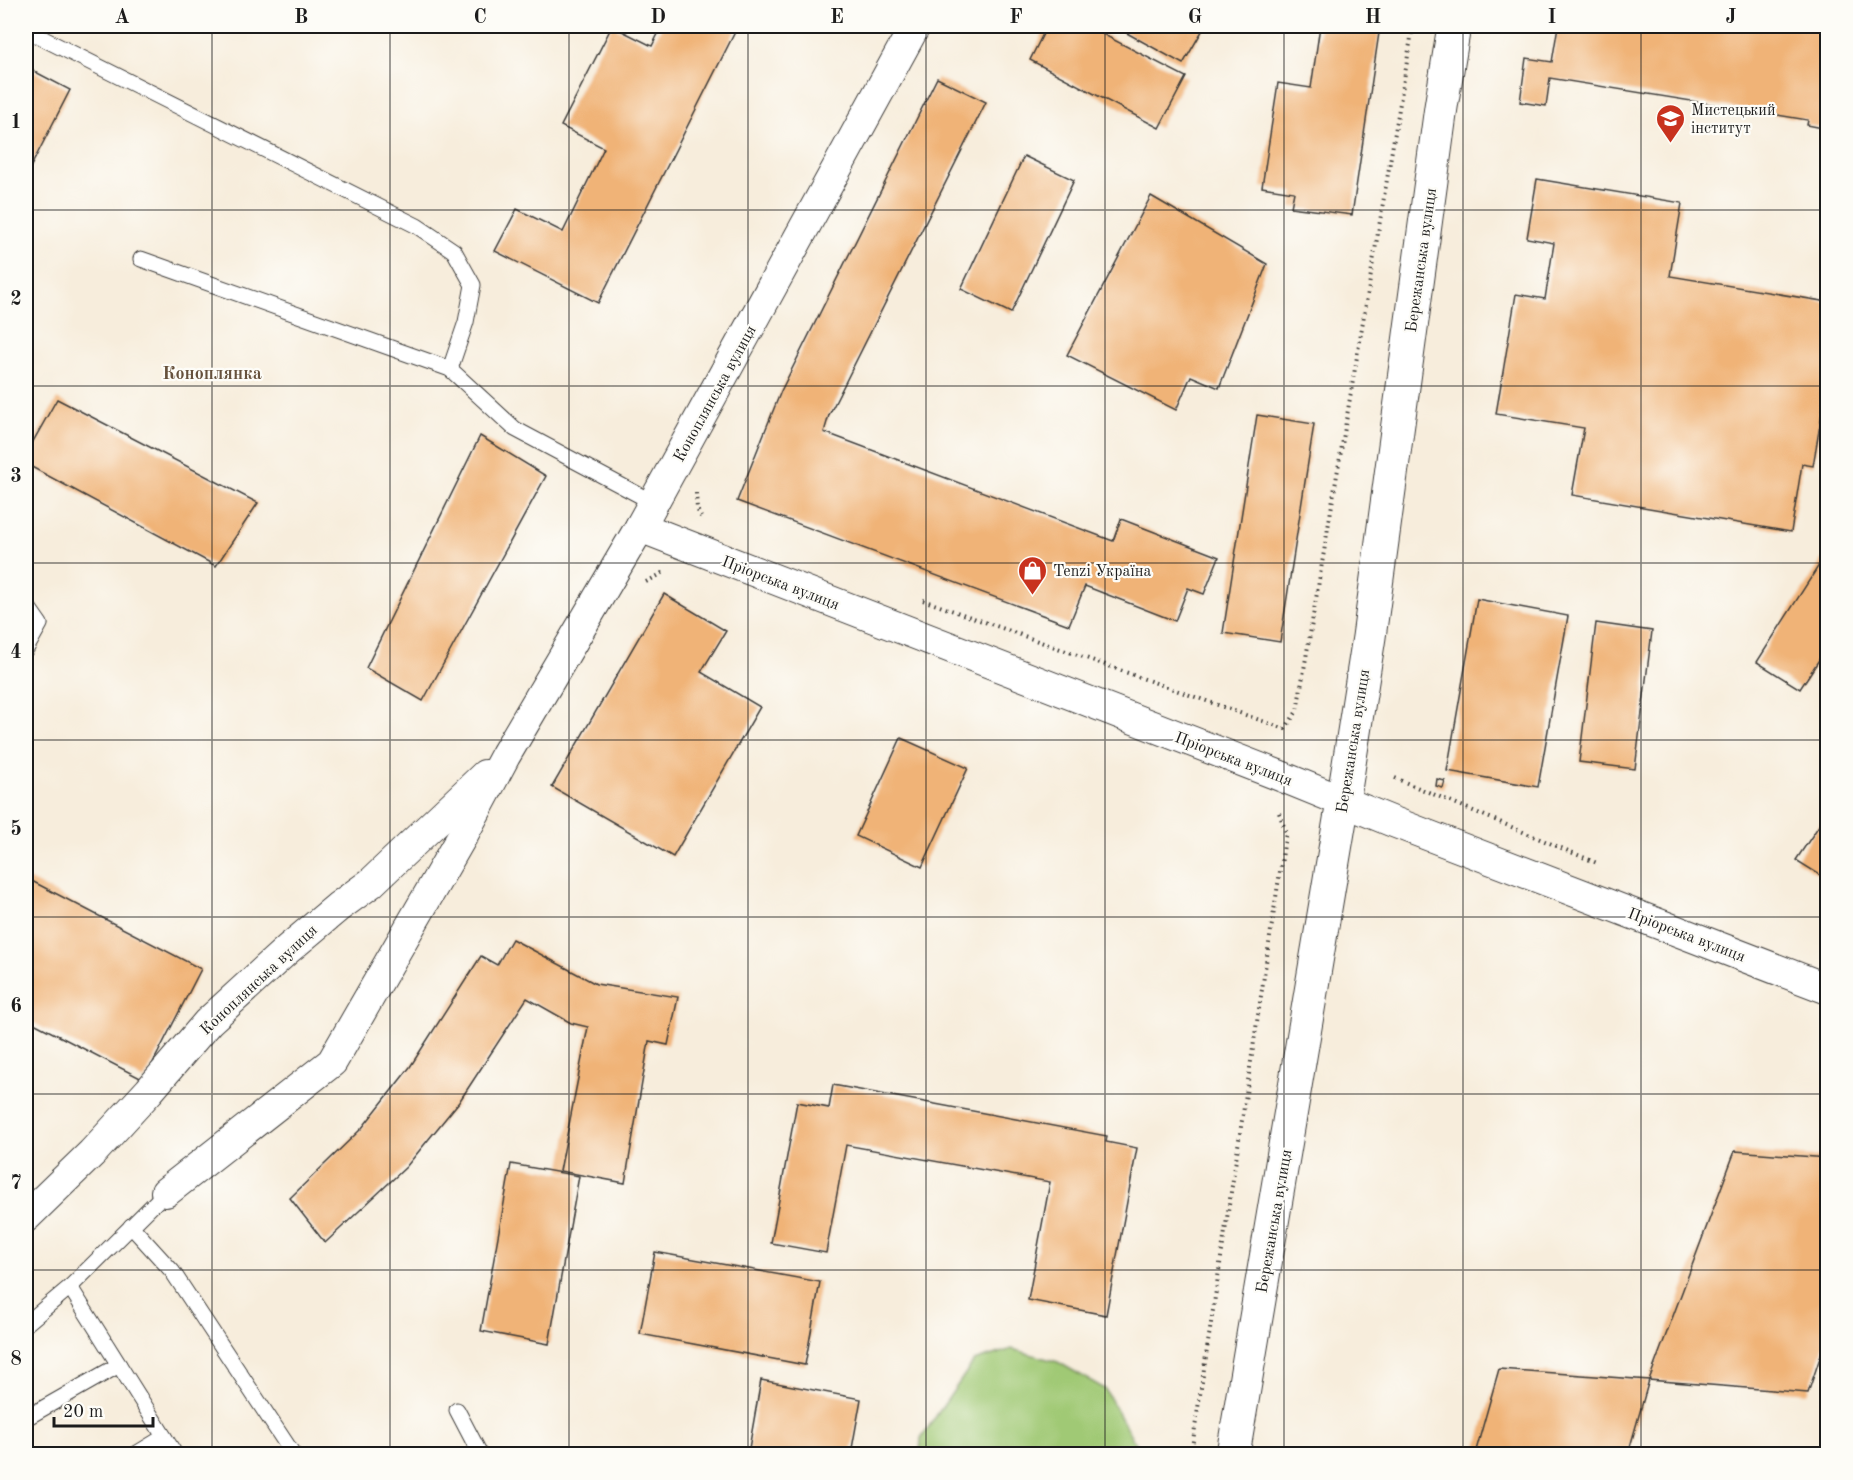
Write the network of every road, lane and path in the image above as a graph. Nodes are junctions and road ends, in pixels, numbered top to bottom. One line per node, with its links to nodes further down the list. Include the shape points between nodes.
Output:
1 (915, 26): 7 (street, Коноплянська вулиця)
2 (1413, 26): 10 (path, via 1296,711 1285,729)
3 (1454, 26): 14 (street, Бережанська вулиця)
4 (26, 36): 6 (lane, via 36,35 417,226 454,251 473,285)
5 (141, 259): 6 (lane)
6 (450, 369): 7 (lane, via 515,429)
7 (647, 515): 13 (street, Коноплянська вулиця); 14 (street, Пріорська вулиця)
8 (674, 573): 9 (path, via 663,573)
9 (643, 586)
10 (917, 598)
11 (26, 604): 12 (lane, via 40,624)
12 (26, 649)
13 (505, 756): 17 (street, Коноплянська вулиця, via 332,1062); 18 (street, Коноплянська вулиця, via 371,883 288,949 208,1022 92,1153)
14 (1343, 802): 16 (street, Пріорська вулиця); 31 (street, Бережанська вулиця)
15 (1277, 806): 30 (path, via 1286,832)
16 (1827, 989)
17 (166, 1192): 19 (lane)
18 (26, 1217)
19 (131, 1227): 20 (lane); 28 (lane, via 172,1271)
20 (70, 1287): 21 (lane); 22 (lane)
21 (26, 1324)
22 (119, 1365): 24 (lane); 25 (lane)
23 (457, 1410): 29 (lane)
24 (26, 1418)
25 (164, 1437): 26 (lane); 27 (lane)
26 (136, 1455)
27 (175, 1455)
28 (293, 1455)
29 (480, 1455)
30 (1191, 1455)
31 (1233, 1455)

